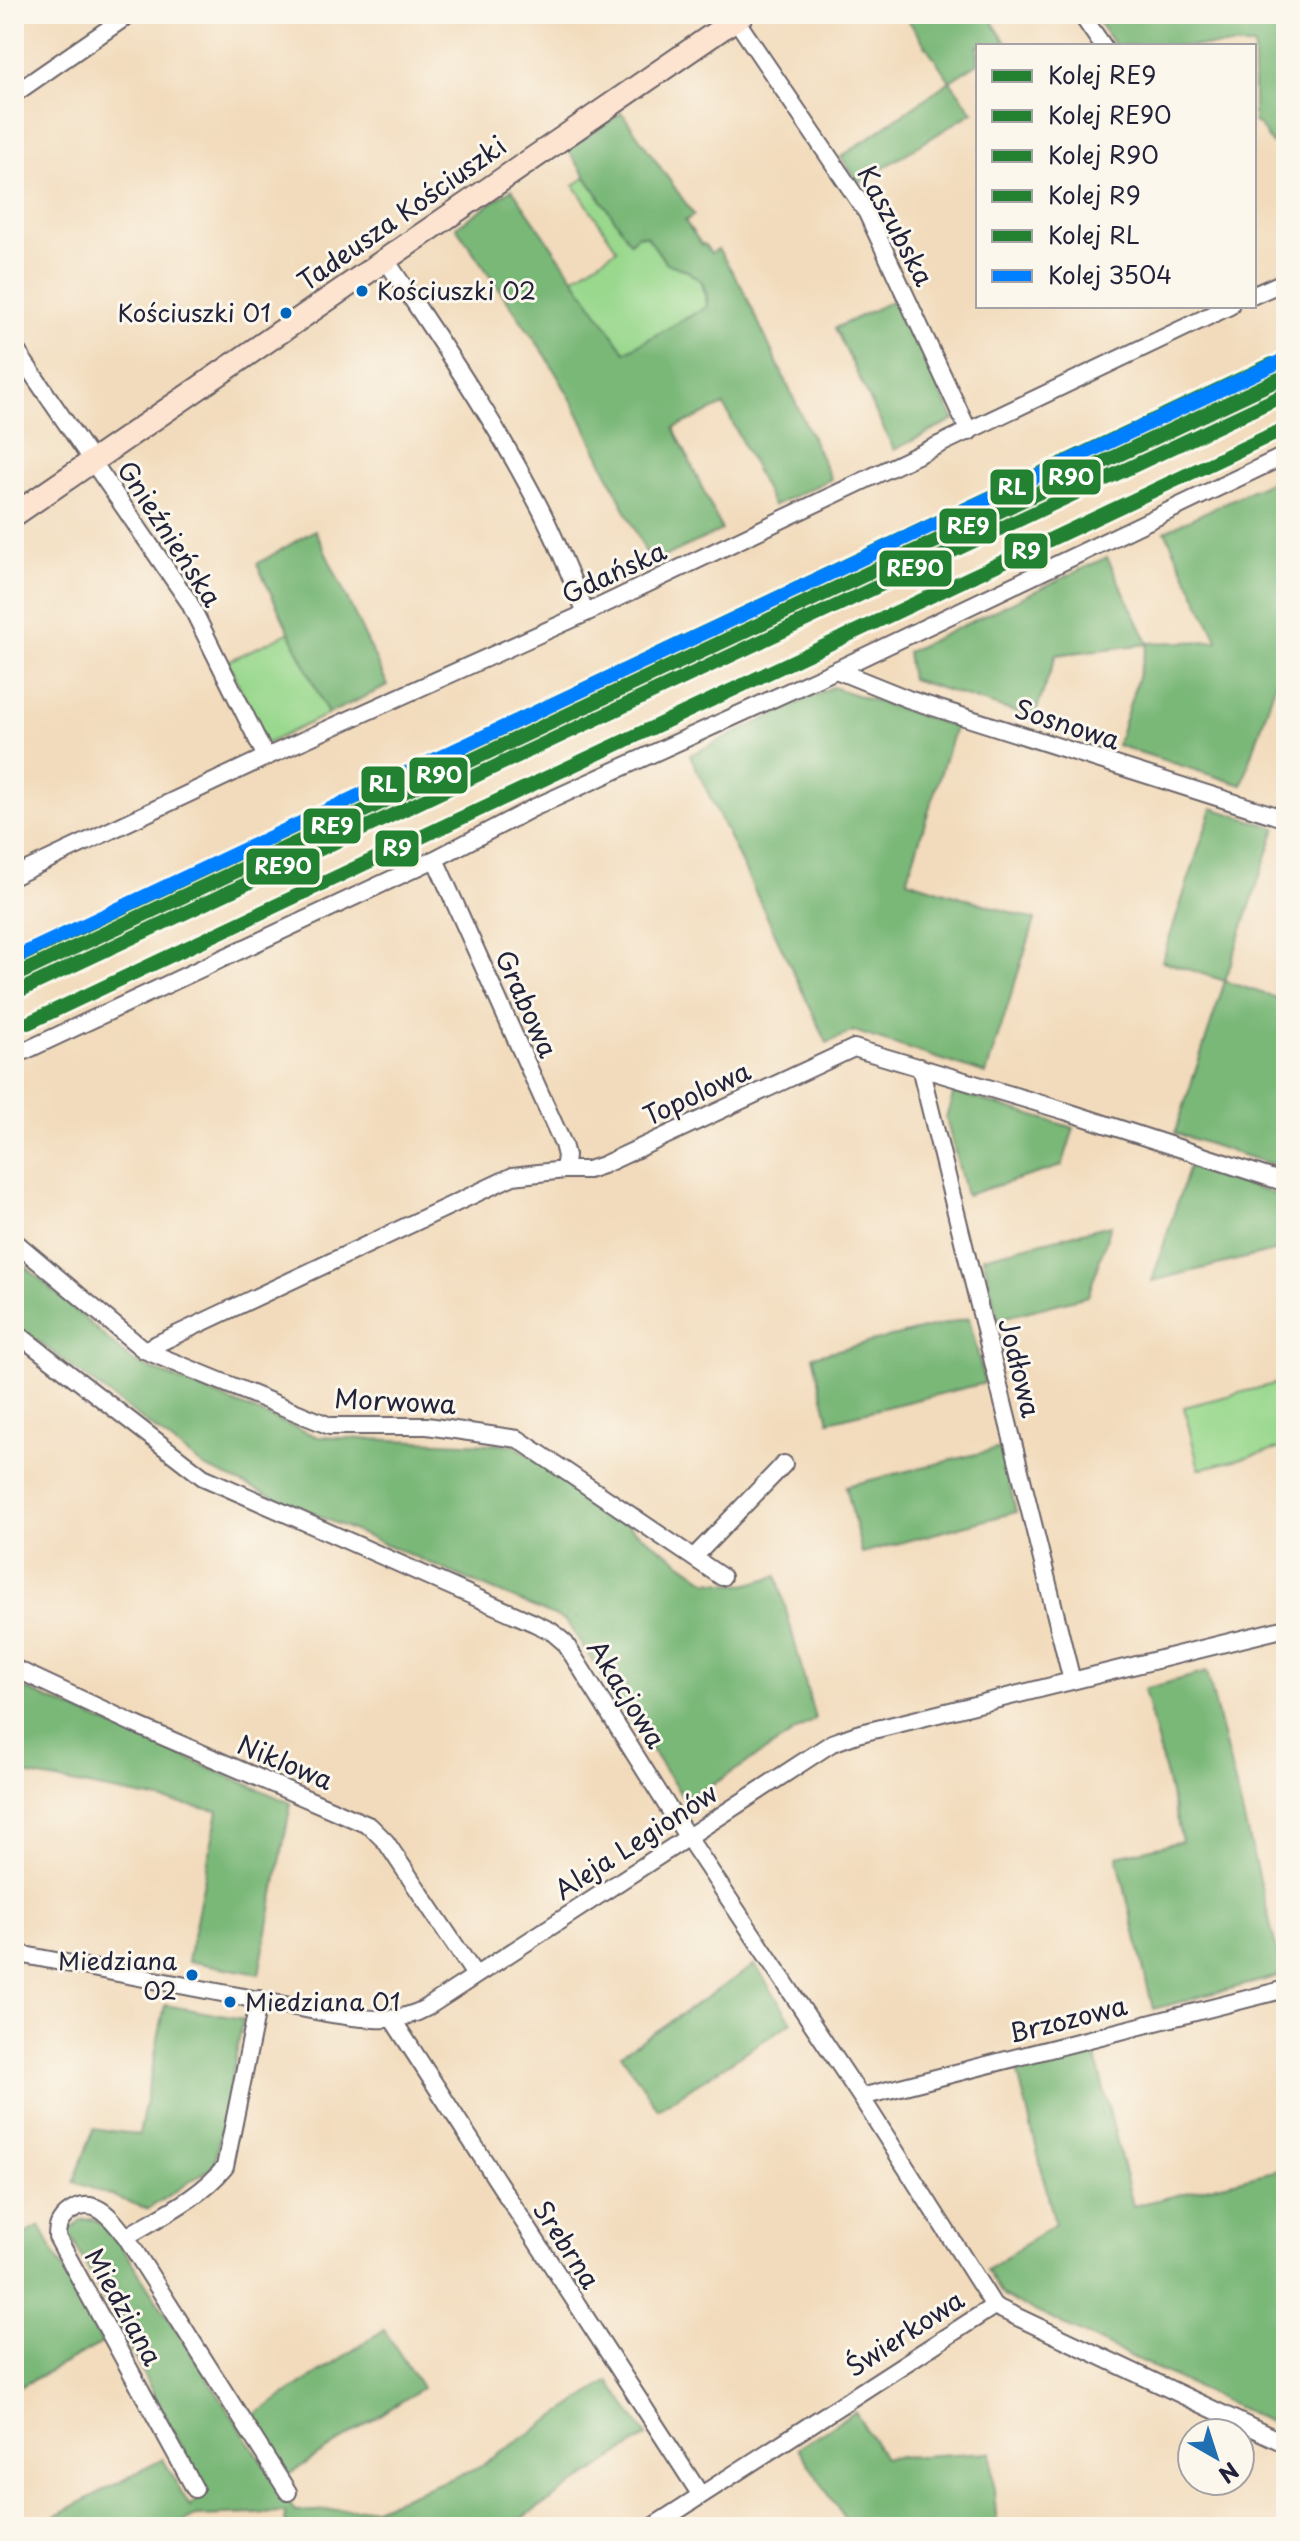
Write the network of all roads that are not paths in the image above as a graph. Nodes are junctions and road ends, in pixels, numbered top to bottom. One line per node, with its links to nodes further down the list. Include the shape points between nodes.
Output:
1 (130, 14): 5 (street)
2 (1081, 14): 4 (street)
3 (737, 16): 6 (street, Tadeusza Kościuszki); 11 (street, Kaszubska, via 867,213)
4 (1102, 44)
5 (14, 94)
6 (386, 260): 13 (street, Tadeusza Kościuszki); 15 (street, via 505,443)
7 (1286, 281): 8 (street)
8 (1256, 294)
9 (1226, 308): 11 (street, Gdańska)
10 (14, 347): 13 (street, Gnieźnieńska)
11 (969, 432): 15 (street, Gdańska)
12 (1286, 455): 16 (street)
13 (93, 461): 14 (street, Tadeusza Kościuszki); 17 (street, Gnieźnieńska, via 189,602)
14 (14, 515)
15 (586, 613): 17 (street, Gdańska)
16 (836, 670): 18 (street, Sosnowa, via 908,699); 19 (street, via 533,808)
17 (266, 757): 20 (street, Gdańska)
18 (1286, 819)
19 (435, 859): 21 (street); 23 (street, Grabowa, via 563,1144)
20 (14, 876)
21 (14, 1056)
22 (920, 1067): 23 (street, Topolowa, via 854,1048 603,1165); 24 (street, Topolowa); 33 (street, Jodłowa)
23 (564, 1170): 27 (street, Topolowa, via 513,1176)
24 (1286, 1183)
25 (14, 1241): 27 (street, Morwowa)
26 (14, 1331): 34 (street, Akacjowa, via 203,1477 559,1637)
27 (144, 1350): 29 (street, Morwowa, via 330,1426 427,1426 518,1439)
28 (784, 1464): 29 (street)
29 (694, 1557): 30 (street, Morwowa)
30 (722, 1577)
31 (1286, 1628): 33 (street, Aleja Legionów)
32 (14, 1668): 36 (street, Niklowa, via 370,1826)
33 (1072, 1681): 34 (street, Aleja Legionów, via 847,1737)
34 (688, 1837): 36 (street, Aleja Legionów); 40 (street, Akacjowa)
35 (14, 1953): 38 (street, Aleja Legionów)
36 (475, 1975): 39 (street, Aleja Legionów, via 417,2013)
37 (1286, 1989): 40 (street, Brzozowa)
38 (259, 1999): 39 (street, Aleja Legionów); 41 (street, Miedziana, via 225,2167 199,2192)
39 (393, 2020): 46 (street, Srebrna)
40 (861, 2097): 42 (street, Akacjowa)
41 (126, 2237): 44 (street, Miedziana, via 108,2214 92,2206 75,2208 57,2230); 45 (street, Miedziana)
42 (994, 2306): 43 (street, Świerkowa); 46 (street, Świerkowa)
43 (1286, 2444)
44 (195, 2489)
45 (288, 2492)
46 (700, 2494): 47 (street, Świerkowa)
47 (652, 2527)

